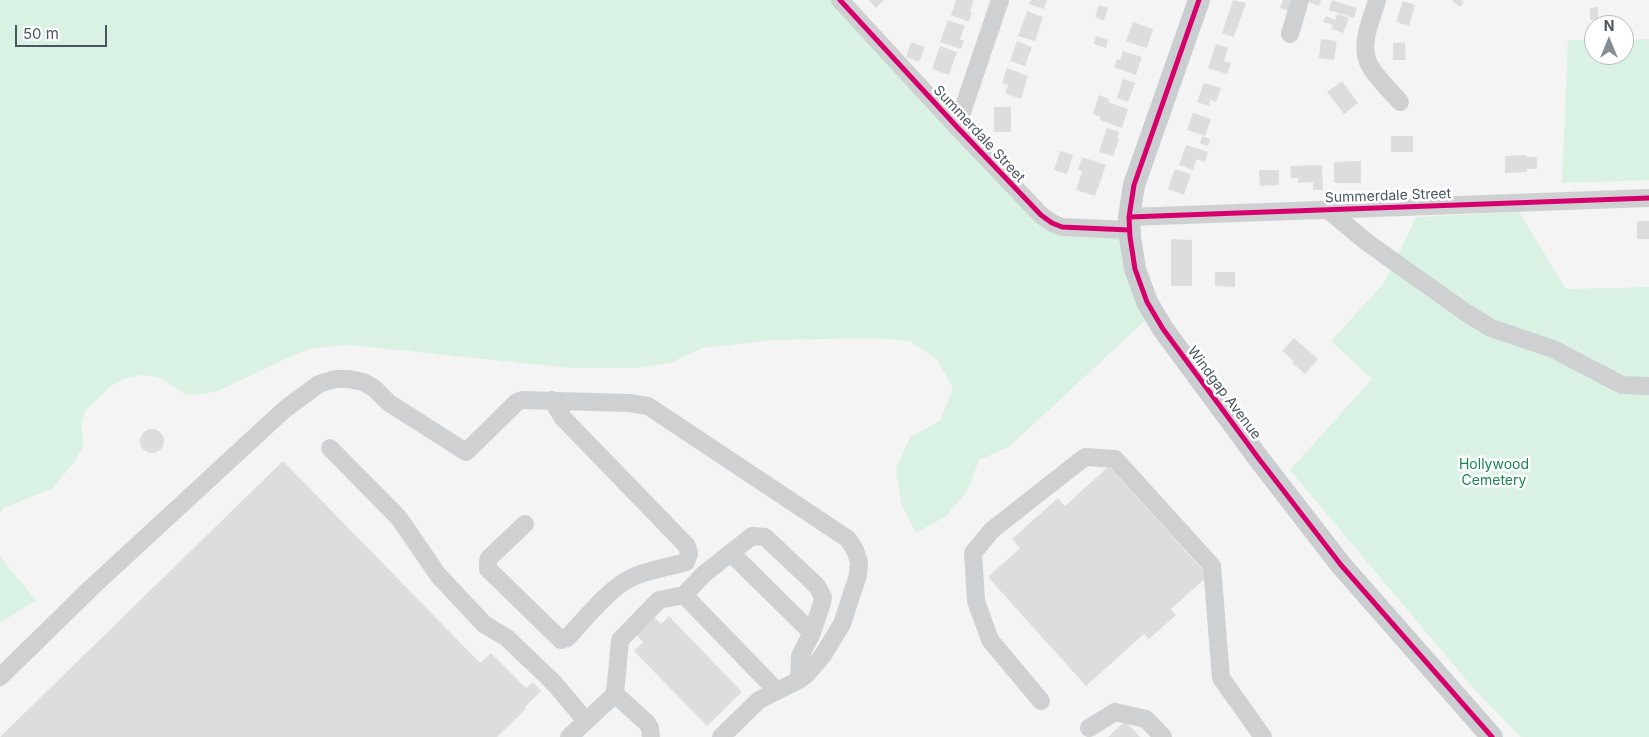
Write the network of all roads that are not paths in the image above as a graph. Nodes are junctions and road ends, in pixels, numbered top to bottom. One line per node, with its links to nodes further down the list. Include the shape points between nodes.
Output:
1 (840, 0): 8 (street, Summerdale Street)
2 (1000, 0): 8 (street)
3 (1199, 0): 11 (main road, Windgap Avenue, via 1134,185)
4 (1300, 0): 6 (street)
5 (1377, 0): 7 (street, via 1365,47 1366,56 1373,70)
6 (1290, 34)
7 (1400, 102)
8 (957, 127): 11 (street, Summerdale Street, via 1052,223 1062,227)
9 (1649, 198): 10 (street, Summerdale Street)
10 (1328, 210): 11 (street, Summerdale Street); 12 (street, via 1368,243 1491,328 1553,349 1622,385)
11 (1129, 223): 31 (main road, Windgap Avenue, via 1133,261 1141,288 1163,329 1341,565)
12 (1649, 386)
13 (552, 400): 15 (street, via 563,418 687,546 689,554 686,562 622,583 567,638 560,640 488,569 489,558); 19 (street, via 520,400 466,452 389,403 363,382 335,379 319,384 285,409); 20 (street, via 629,403 655,409 848,539 857,556 858,575 842,624 823,655)
14 (330, 448): 24 (street, via 399,518 438,575 484,624 507,638 554,683)
15 (525, 524)
16 (731, 553): 17 (street); 18 (street); 18 (street, via 752,536 765,537 817,586 823,597)
17 (684, 595): 21 (street); 22 (street, via 659,600 620,640)
18 (812, 634): 20 (street, via 800,656)
19 (0, 677)
20 (799, 680): 21 (street)
21 (776, 690): 28 (street, via 759,700)
22 (615, 694): 24 (street); 27 (street, via 647,723)
23 (1041, 701): 30 (street, via 990,640 976,601 973,553 992,530 1085,457 1115,459 1212,566 1221,678)
24 (586, 721): 26 (street)
25 (1089, 728): 29 (street, via 1115,712 1146,719)
26 (569, 737)
27 (651, 737)
28 (721, 737)
29 (1163, 737)
30 (1263, 737)
31 (1492, 737)

